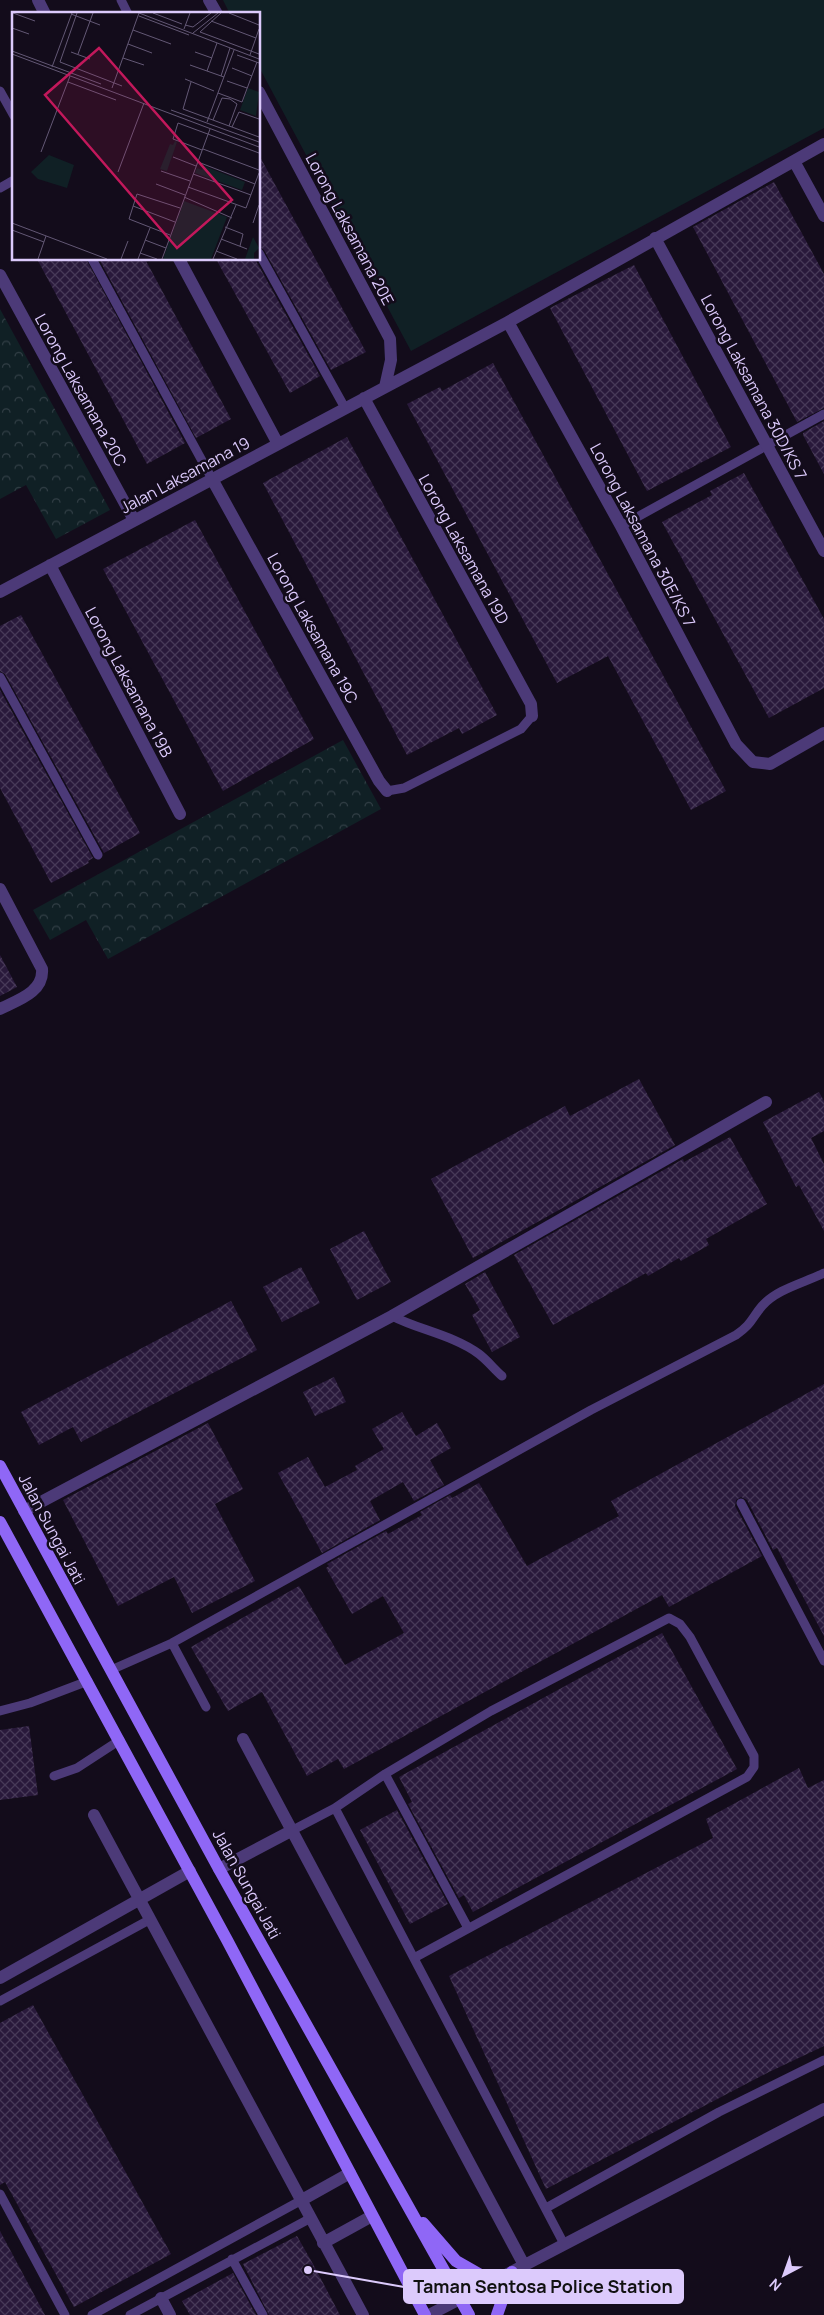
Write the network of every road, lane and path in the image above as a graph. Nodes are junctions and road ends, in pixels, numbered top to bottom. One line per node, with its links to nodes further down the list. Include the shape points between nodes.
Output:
1 (38, 0): 4 (street)
2 (121, 0): 5 (lane)
3 (209, 0): 6 (street)
4 (44, 12)
5 (127, 12)
6 (215, 12)
7 (0, 91): 9 (lane)
8 (260, 94): 21 (street, Lorong Laksamana 20E, via 390,339)
9 (12, 112)
10 (824, 144): 11 (street, Jalan Laksamana 19)
11 (794, 161): 14 (street); 15 (street, Jalan Laksamana 19)
12 (12, 181): 13 (lane)
13 (0, 188)
14 (824, 216)
15 (655, 238): 20 (street, Jalan Laksamana 19); 26 (street, Lorong Laksamana 30D/KS 7)
16 (260, 255): 23 (lane)
17 (93, 260): 27 (lane)
18 (180, 260): 25 (street)
19 (0, 275): 28 (street, Lorong Laksamana 20C)
20 (508, 322): 21 (street, Jalan Laksamana 19); 29 (street, Lorong Laksamana 30E/KS 7)
21 (385, 387): 22 (street, Jalan Laksamana 19)
22 (364, 398): 23 (street, Jalan Laksamana 19); 34 (street, Lorong Laksamana 19D, via 530,704)
23 (344, 408): 25 (street, Jalan Laksamana 19)
24 (824, 414): 26 (lane)
25 (278, 444): 27 (street, Jalan Laksamana 19)
26 (767, 445): 29 (lane); 30 (street, Lorong Laksamana 30D/KS 7)
27 (212, 479): 28 (street, Jalan Laksamana 19); 36 (street, Lorong Laksamana 19C, via 379,781)
28 (134, 520): 31 (street, Jalan Laksamana 19)
29 (622, 526): 35 (street, Lorong Laksamana 30E/KS 7, via 736,744 753,762 770,764)
30 (824, 551)
31 (50, 565): 32 (street, Jalan Laksamana 19); 37 (street, Lorong Laksamana 19B)
32 (1, 587)
33 (0, 678): 38 (lane)
34 (532, 716): 36 (lane, via 521,729 404,788)
35 (824, 733)
36 (388, 791)
37 (180, 814)
38 (98, 855)
39 (0, 889): 40 (street, via 42,969 43,979 35,991)
40 (0, 1009)
41 (766, 1102): 43 (street)
42 (824, 1273): 49 (lane, via 797,1283 762,1305 749,1326 736,1335 591,1410)
43 (392, 1316): 44 (lane, via 410,1326 458,1342 479,1354); 47 (street)
44 (502, 1376)
45 (0, 1466): 47 (main road, Jalan Sungai Jati)
46 (741, 1503): 50 (lane)
47 (24, 1511): 51 (main road, Jalan Sungai Jati)
48 (0, 1522): 52 (main road)
49 (172, 1643): 51 (lane); 53 (lane)
50 (824, 1661)
51 (111, 1670): 62 (main road, Jalan Sungai Jati)
52 (88, 1681): 54 (lane); 56 (main road)
53 (206, 1707)
54 (0, 1711)
55 (244, 1739): 61 (street)
56 (120, 1740): 58 (lane, via 77,1768); 63 (main road)
57 (385, 1774): 59 (lane); 66 (lane); 66 (lane, via 491,1711 670,1618 680,1624 695,1645 754,1756 754,1767 747,1777)
58 (54, 1776)
59 (335, 1808): 61 (lane); 67 (lane)
60 (94, 1815): 64 (street)
61 (291, 1831): 62 (street); 82 (street)
62 (219, 1869): 74 (main road, Jalan Sungai Jati)
63 (190, 1871): 64 (street); 72 (main road)
64 (138, 1900): 65 (street); 68 (street)
65 (149, 1920): 69 (lane); 75 (street)
66 (468, 1928): 67 (lane)
67 (414, 1958): 76 (lane)
68 (0, 1978)
69 (0, 2001)
70 (824, 2060): 76 (lane, via 719,2112)
71 (824, 2109): 80 (street)
72 (350, 2173): 75 (street); 77 (main road)
73 (0, 2194): 87 (lane)
74 (404, 2200): 84 (main road, via 456,2260); 86 (main road, Jalan Sungai Jati)
75 (300, 2201): 78 (street); 88 (lane)
76 (546, 2208): 80 (lane)
77 (372, 2216): 79 (street); 93 (main road)
78 (309, 2219): 79 (street); 81 (lane)
79 (323, 2243): 92 (street)
80 (564, 2244): 82 (street)
81 (232, 2259): 85 (lane); 91 (lane)
82 (524, 2265): 83 (street)
83 (512, 2272): 84 (street); 96 (main road)
84 (491, 2281): 86 (street)
85 (161, 2298): 89 (lane); 90 (street)
86 (460, 2299): 94 (street); 95 (main road, Jalan Sungai Jati)
87 (65, 2315)
88 (92, 2315)
89 (130, 2315)
90 (170, 2315)
91 (263, 2315)
92 (363, 2315)
93 (425, 2315)
94 (429, 2315)
95 (470, 2315)
96 (497, 2315)

